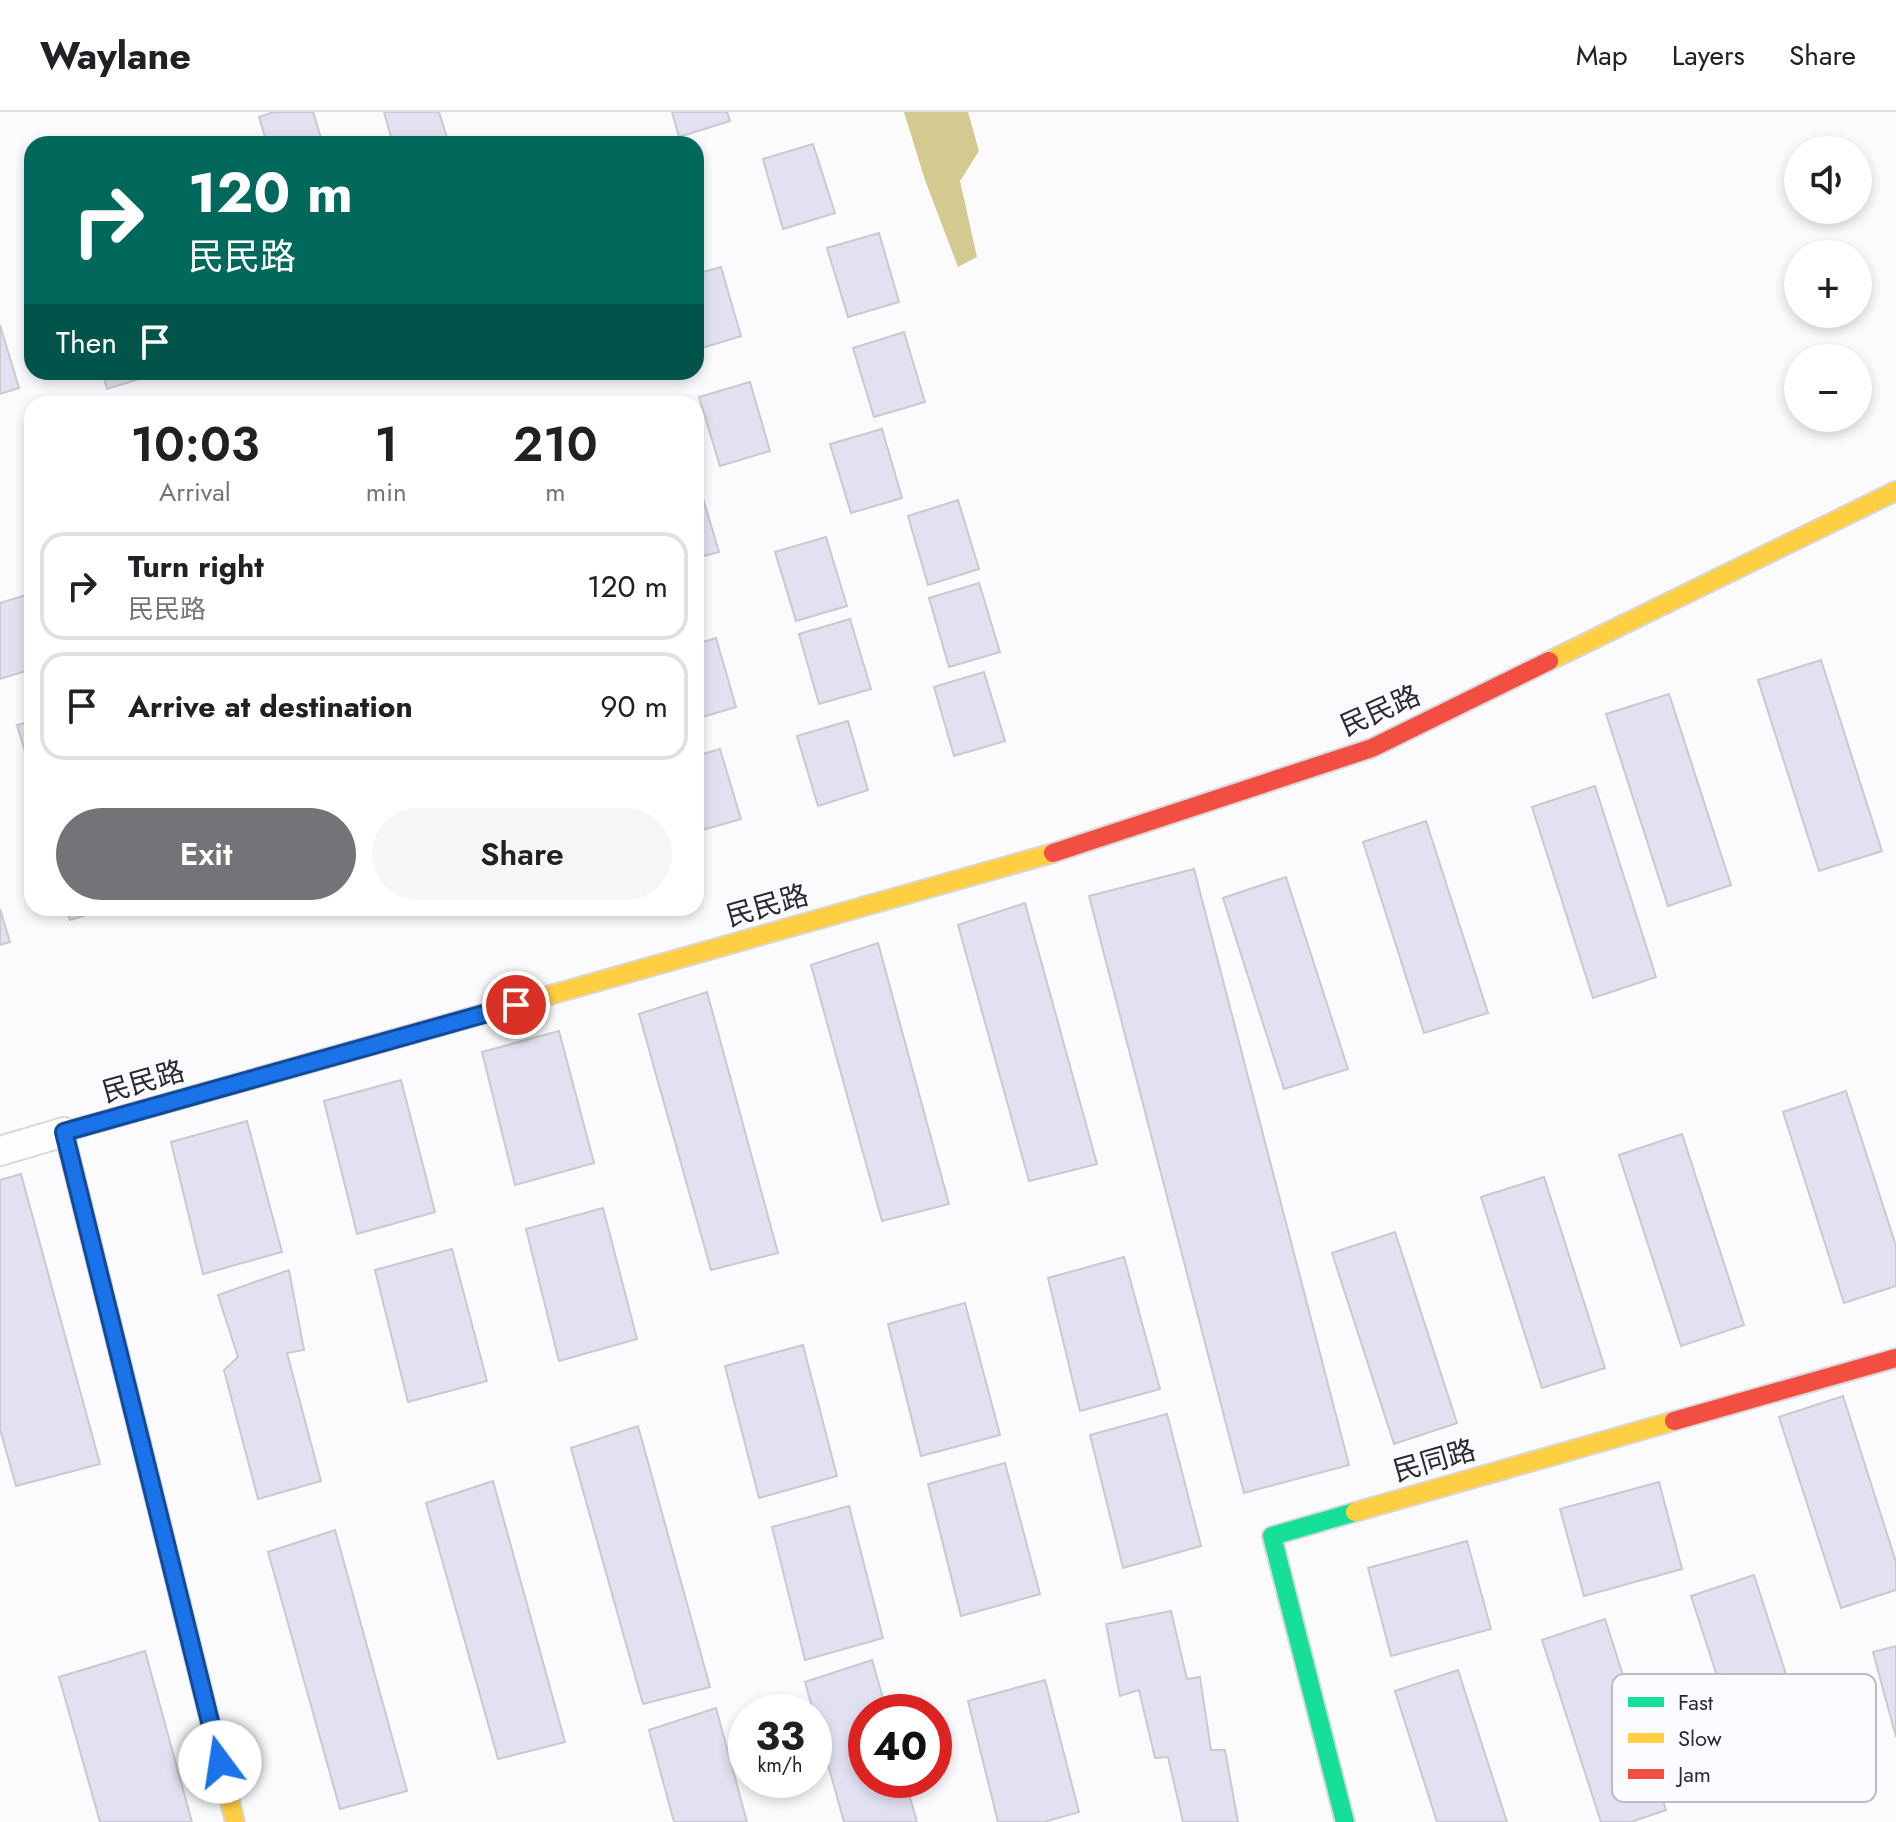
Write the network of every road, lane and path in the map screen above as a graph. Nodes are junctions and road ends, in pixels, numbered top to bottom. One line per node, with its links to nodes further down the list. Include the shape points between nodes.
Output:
1 (1896, 491): 2 (street, 民民路, via 1372,748 1028,861)
2 (64, 1132): 3 (street); 5 (street)
3 (0, 1151)
4 (1896, 1358): 6 (street, 民同路, via 1272,1536)
5 (235, 1822)
6 (1345, 1822)

